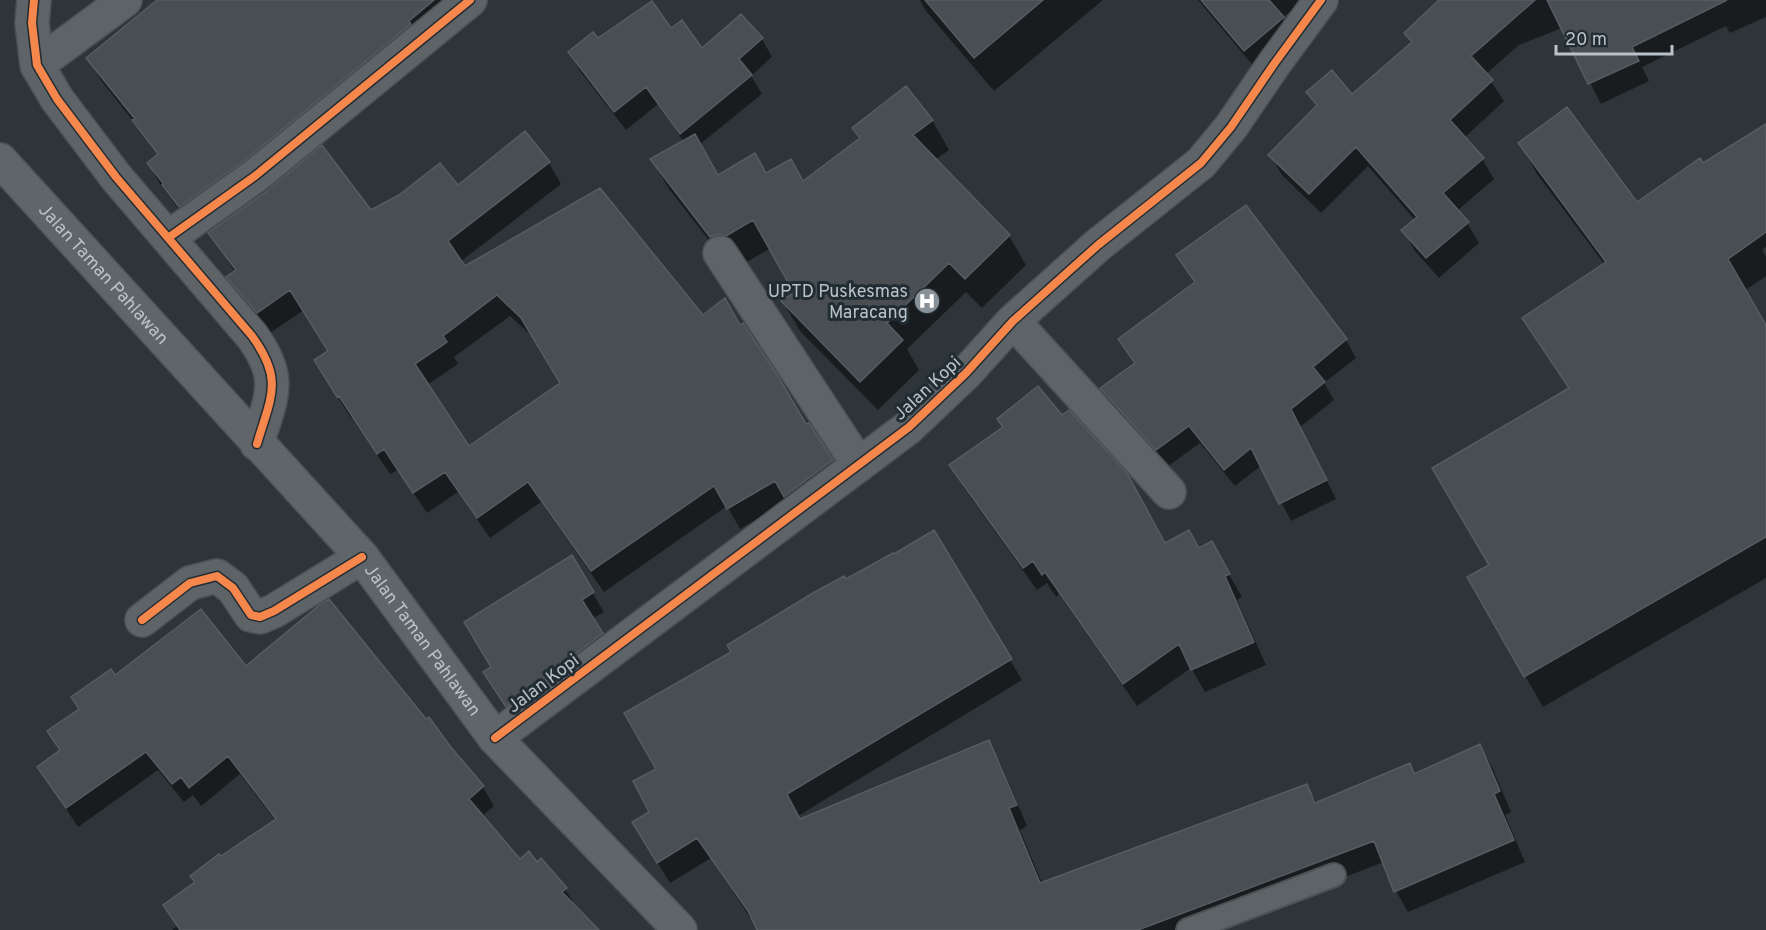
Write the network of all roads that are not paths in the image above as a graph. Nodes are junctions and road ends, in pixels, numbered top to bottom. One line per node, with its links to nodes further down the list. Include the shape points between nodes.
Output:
1 (34, 0): 5 (street, via 32,23)
2 (125, 0): 5 (street)
3 (470, 0): 7 (street, via 255,176)
4 (1321, 0): 9 (street, Jalan Kopi, via 1232,127 1201,163 1098,245)
5 (37, 65): 7 (street, via 57,99 116,177)
6 (0, 160): 10 (main road, Jalan Taman Pahlawan)
7 (168, 238): 10 (street, via 265,354 273,385)
8 (720, 254): 11 (street)
9 (1013, 321): 11 (street, Jalan Kopi, via 934,405); 12 (street)
10 (257, 444): 13 (main road, Jalan Taman Pahlawan)
11 (859, 465): 15 (street, Jalan Kopi)
12 (1169, 492)
13 (362, 557): 14 (street, via 260,617 251,615 232,588 217,576 190,583); 15 (main road, Jalan Taman Pahlawan)
14 (142, 620)
15 (495, 738): 17 (main road, Jalan Taman Pahlawan)
16 (1334, 875): 18 (lane)
17 (680, 930)
18 (1188, 930)

